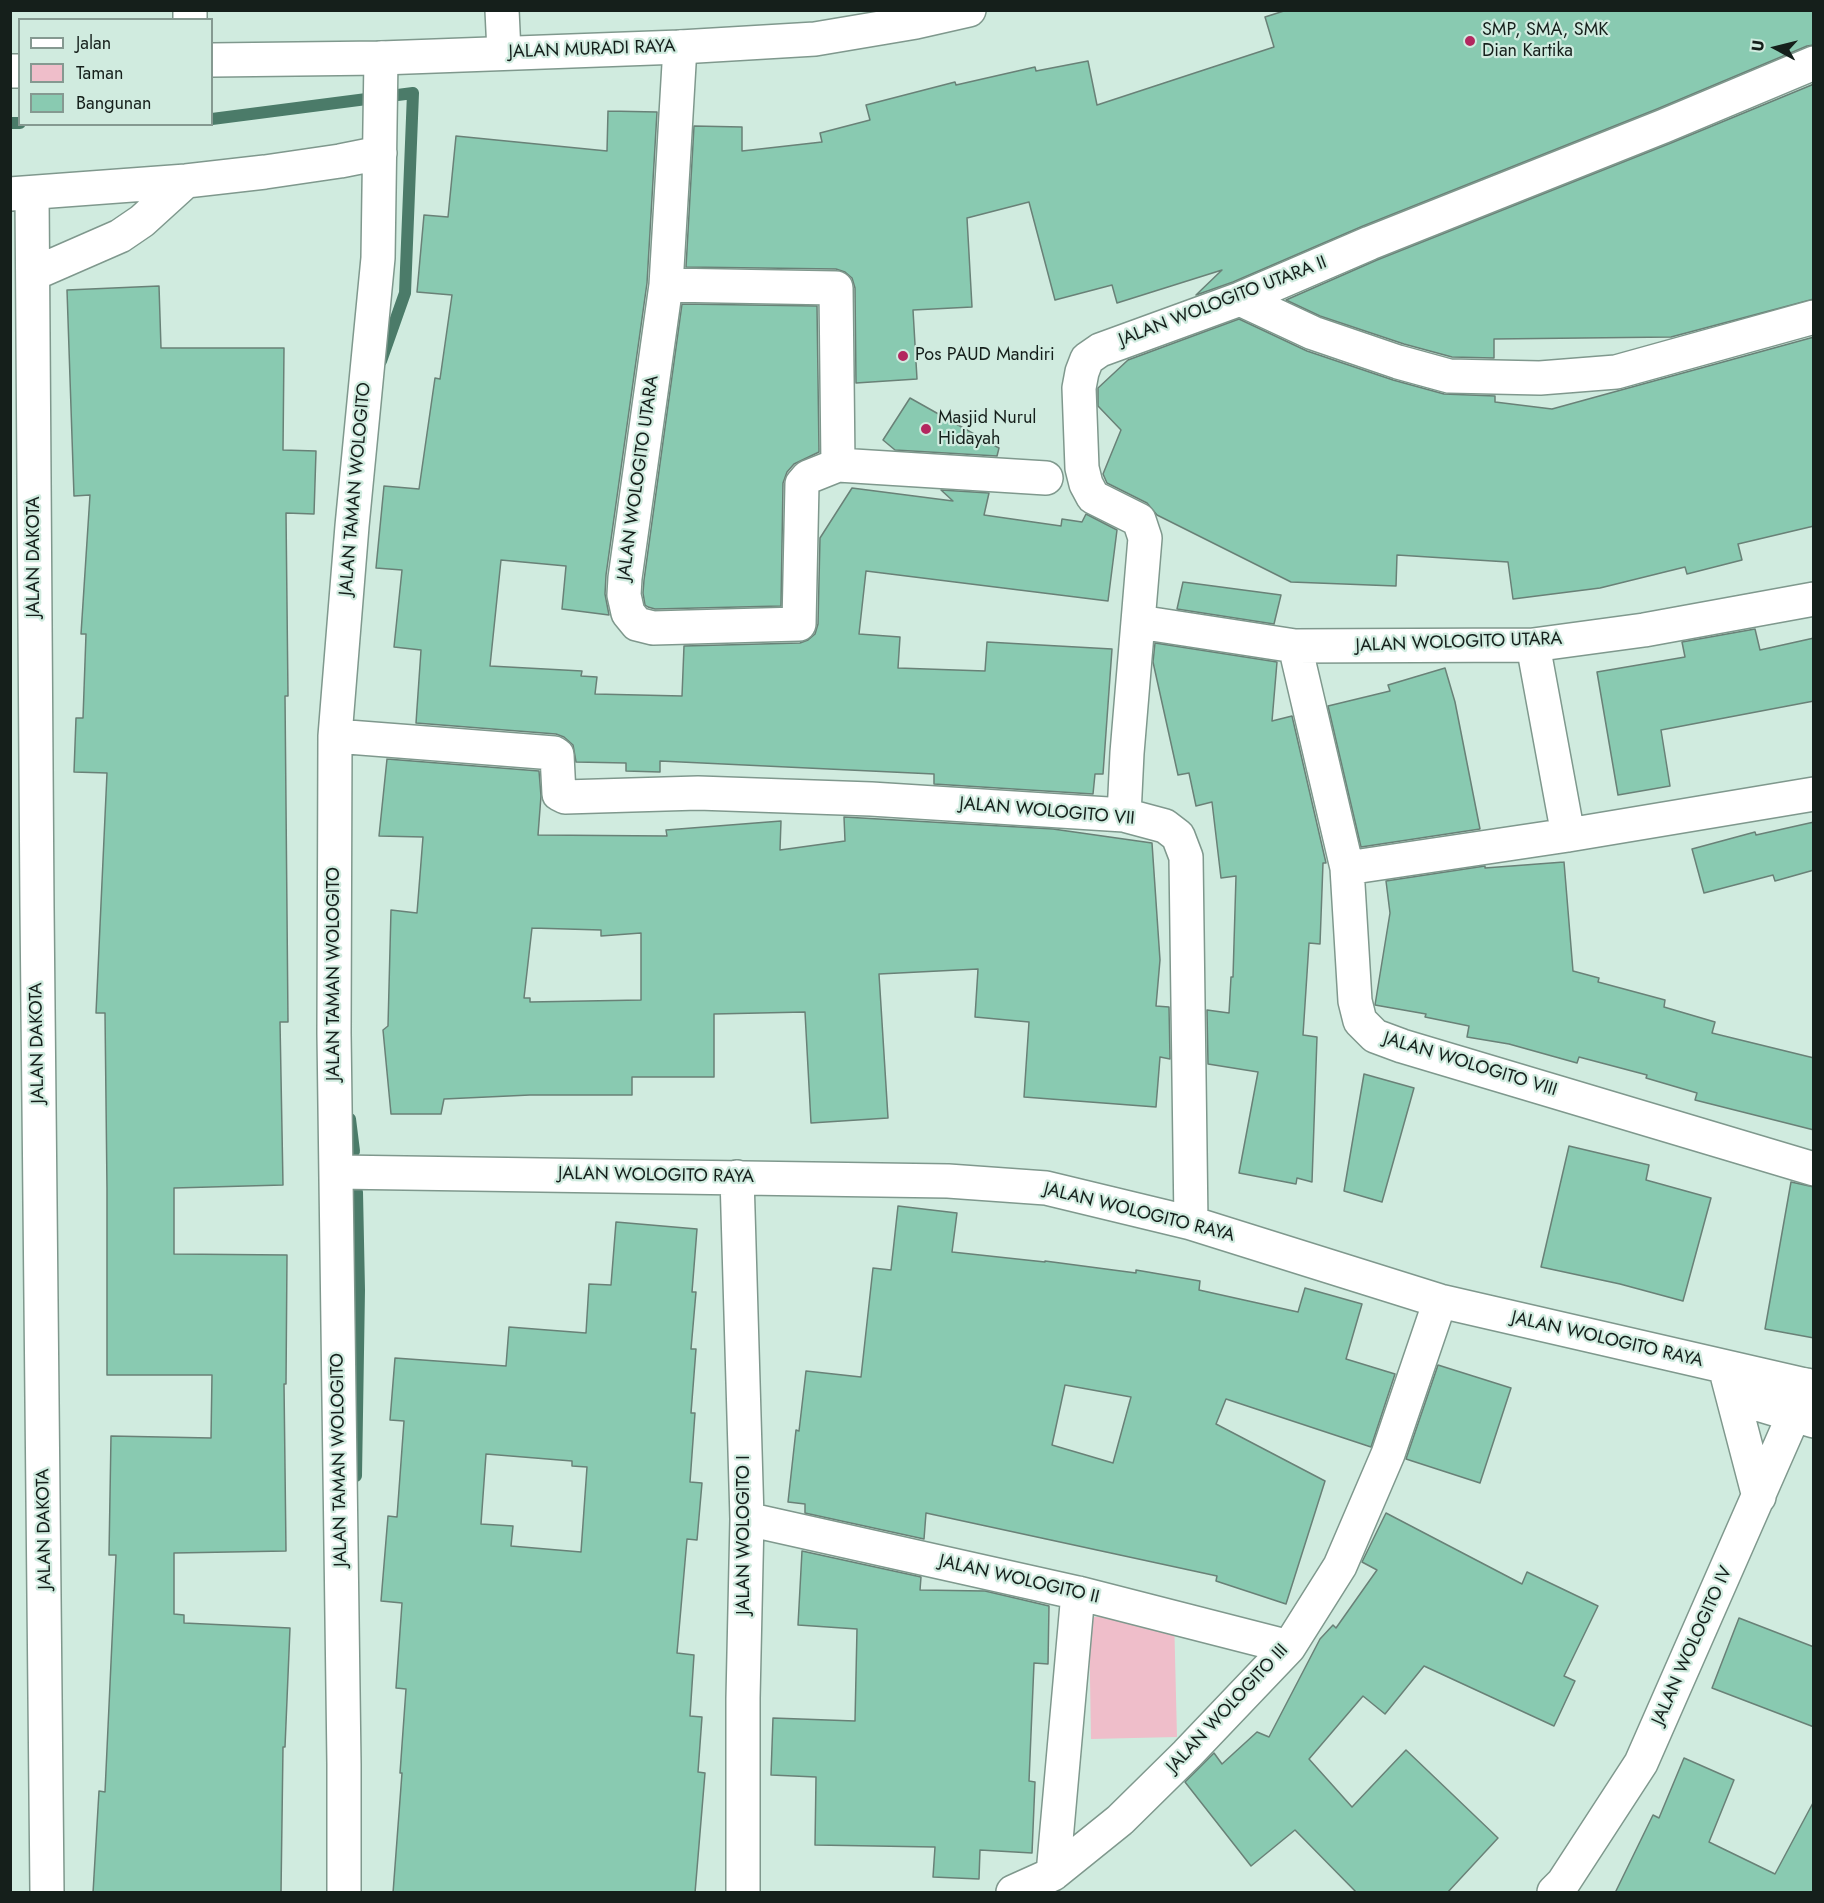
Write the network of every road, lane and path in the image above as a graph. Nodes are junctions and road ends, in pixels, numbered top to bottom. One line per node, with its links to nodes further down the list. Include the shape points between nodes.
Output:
1 (502, 10): 4 (street)
2 (969, 10): 3 (street, JALAN MURADI RAYA, via 815,39)
3 (680, 47): 4 (street, JALAN MURADI RAYA); 12 (street, JALAN WOLOGITO UTARA)
4 (504, 52): 5 (street, JALAN MURADI RAYA)
5 (381, 58): 6 (street, JALAN MURADI RAYA); 8 (street, JALAN TAMAN WOLOGITO)
6 (213, 60)
7 (1814, 63): 13 (street, JALAN WOLOGITO UTARA II)
8 (380, 140): 9 (street, via 308,166); 21 (street, JALAN TAMAN WOLOGITO, via 378,258)
9 (186, 181): 10 (street); 11 (street, via 120,236)
10 (21, 194): 11 (street, JALAN DAKOTA)
11 (33, 274): 26 (street, JALAN DAKOTA)
12 (666, 285): 15 (street, via 836,288); 15 (street, JALAN WOLOGITO UTARA, via 624,578 628,613 637,624 653,628 799,624 802,484 808,477)
13 (1240, 299): 14 (street, via 1313,333 1449,376 1540,378 1616,372); 18 (street, JALAN WOLOGITO UTARA II, via 1100,350 1087,359 1082,372 1079,388 1086,484 1093,496 1138,520 1145,538)
14 (1814, 317)
15 (838, 465): 16 (street)
16 (1046, 478)
17 (1814, 599): 19 (street, JALAN WOLOGITO UTARA, via 1644,630)
18 (1139, 622): 20 (street, JALAN WOLOGITO UTARA); 23 (street, JALAN WOLOGITO UTARA II)
19 (1533, 645): 20 (street, JALAN WOLOGITO UTARA); 24 (street)
20 (1295, 646): 25 (street, JALAN WOLOGITO VIII)
21 (335, 736): 23 (street, JALAN WOLOGITO VII, via 554,753 560,796 698,793); 28 (street, JALAN TAMAN WOLOGITO)
22 (1814, 794): 24 (street)
23 (1124, 815): 30 (street, JALAN WOLOGITO VII, via 1165,826 1178,836 1186,857)
24 (1568, 836): 25 (street)
25 (1347, 868): 27 (street, JALAN WOLOGITO VIII, via 1355,1001 1360,1021 1375,1036)
26 (24, 908): 39 (street, JALAN DAKOTA)
27 (1814, 1169)
28 (337, 1172): 29 (street, JALAN WOLOGITO RAYA); 40 (street, JALAN TAMAN WOLOGITO)
29 (737, 1177): 30 (street, JALAN WOLOGITO RAYA, via 948,1181 1046,1188); 35 (street, JALAN WOLOGITO I)
30 (1191, 1223): 31 (street, JALAN WOLOGITO RAYA)
31 (1440, 1301): 32 (street, JALAN WOLOGITO RAYA); 37 (street, JALAN WOLOGITO III, via 1388,1454 1340,1566)
32 (1730, 1382): 33 (street, JALAN WOLOGITO RAYA); 34 (street)
33 (1807, 1402): 34 (street, JALAN WOLOGITO IV)
34 (1759, 1497): 43 (street, JALAN WOLOGITO IV, via 1641,1763)
35 (747, 1519): 36 (street, JALAN WOLOGITO II); 41 (street, JALAN WOLOGITO I)
36 (1077, 1593): 37 (street, JALAN WOLOGITO II); 38 (street)
37 (1289, 1647): 38 (street, JALAN WOLOGITO III, via 1120,1820)
38 (1053, 1874): 42 (street, JALAN WOLOGITO III)
39 (48, 1893)
40 (344, 1893)
41 (743, 1893)
42 (1013, 1893)
43 (1554, 1893)

